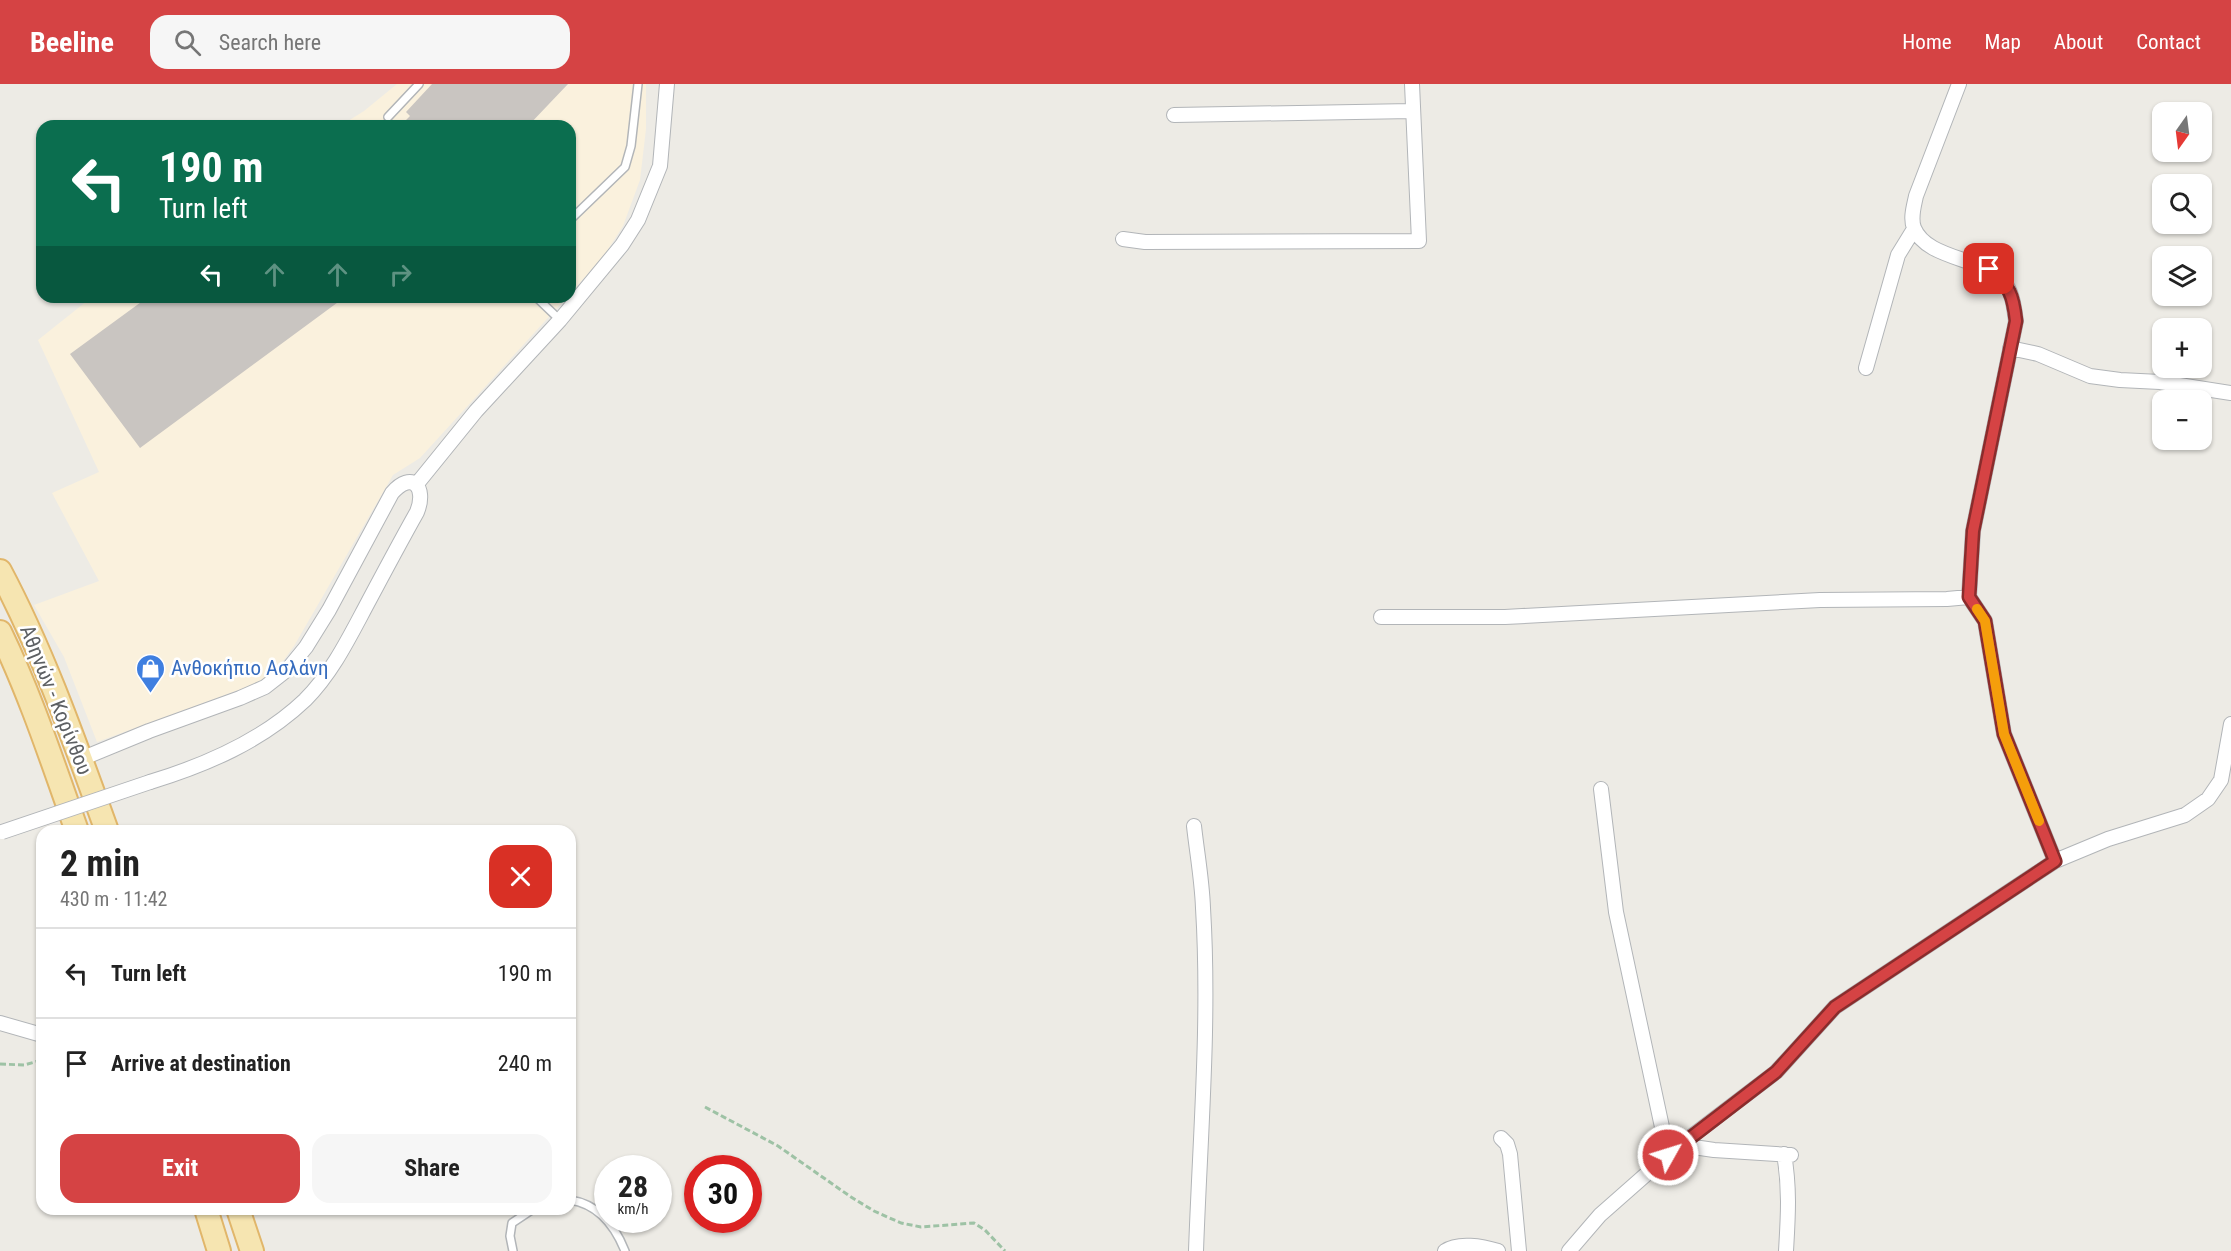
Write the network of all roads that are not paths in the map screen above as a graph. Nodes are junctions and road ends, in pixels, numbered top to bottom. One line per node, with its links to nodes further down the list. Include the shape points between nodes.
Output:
1 (419, 84): 8 (lane)
2 (638, 84): 9 (lane, via 632,146 625,167)
3 (667, 84): 12 (street, via 660,166 649,198 622,246)
4 (1412, 84): 6 (street)
5 (1959, 84): 10 (street, via 1916,196)
6 (1412, 111): 7 (street); 11 (street, via 1419,241)
7 (1174, 115)
8 (388, 117)
9 (576, 214)
10 (1914, 229): 16 (street, via 1924,242 1989,269 2004,282 2014,302 2016,321); 17 (street, via 1898,255)
11 (1123, 239)
12 (576, 301)
13 (542, 303): 15 (lane)
14 (574, 303): 15 (street)
15 (560, 320): 19 (street, via 476,411)
16 (2010, 348): 18 (street, via 2038,354 2090,376); 21 (street, via 1973,531)
17 (1866, 368)
18 (2231, 393)
19 (416, 485): 25 (street, via 399,485 392,493 329,610 288,669 265,687 240,698); 31 (street, bridge, via 422,501 351,634 327,674 280,721 218,758 187,771)
20 (0, 571): 25 (main road, Αθηνών - Κορίνθου, via 36,645)
21 (1969, 597): 22 (street, via 1820,600 1505,617); 32 (street, via 1985,621 2004,734)
22 (1382, 617)
23 (0, 632): 28 (main road, Αθηνών - Κορίνθου)
24 (2231, 724): 26 (street)
25 (81, 759): 29 (main road, Αθηνών - Κορίνθου)
26 (2226, 784): 32 (street, via 2184,815)
27 (1600, 789): 37 (street, via 1616,912)
28 (75, 825)
29 (104, 825)
30 (1194, 826): 46 (street, via 1203,907 1205,1009)
31 (1, 832)
32 (2055, 861): 36 (street, via 1835,1007 1776,1072)
33 (0, 1023): 34 (street)
34 (36, 1033)
35 (1501, 1138): 49 (street, via 1508,1144 1510,1154)
36 (1680, 1145): 37 (street); 51 (street, via 1788,1154 1790,1206)
37 (1668, 1155): 50 (street, via 1600,1215)
38 (576, 1201): 45 (lane, via 602,1213)
39 (208, 1215): 42 (main road)
40 (240, 1215): 43 (main road)
41 (524, 1215): 44 (lane, via 512,1223)
42 (219, 1251)
43 (252, 1251)
44 (513, 1251)
45 (625, 1251)
46 (1196, 1251)
47 (1445, 1251): 48 (street, via 1464,1245)
48 (1498, 1251)
49 (1519, 1251)
50 (1569, 1251)
51 (1785, 1251)

